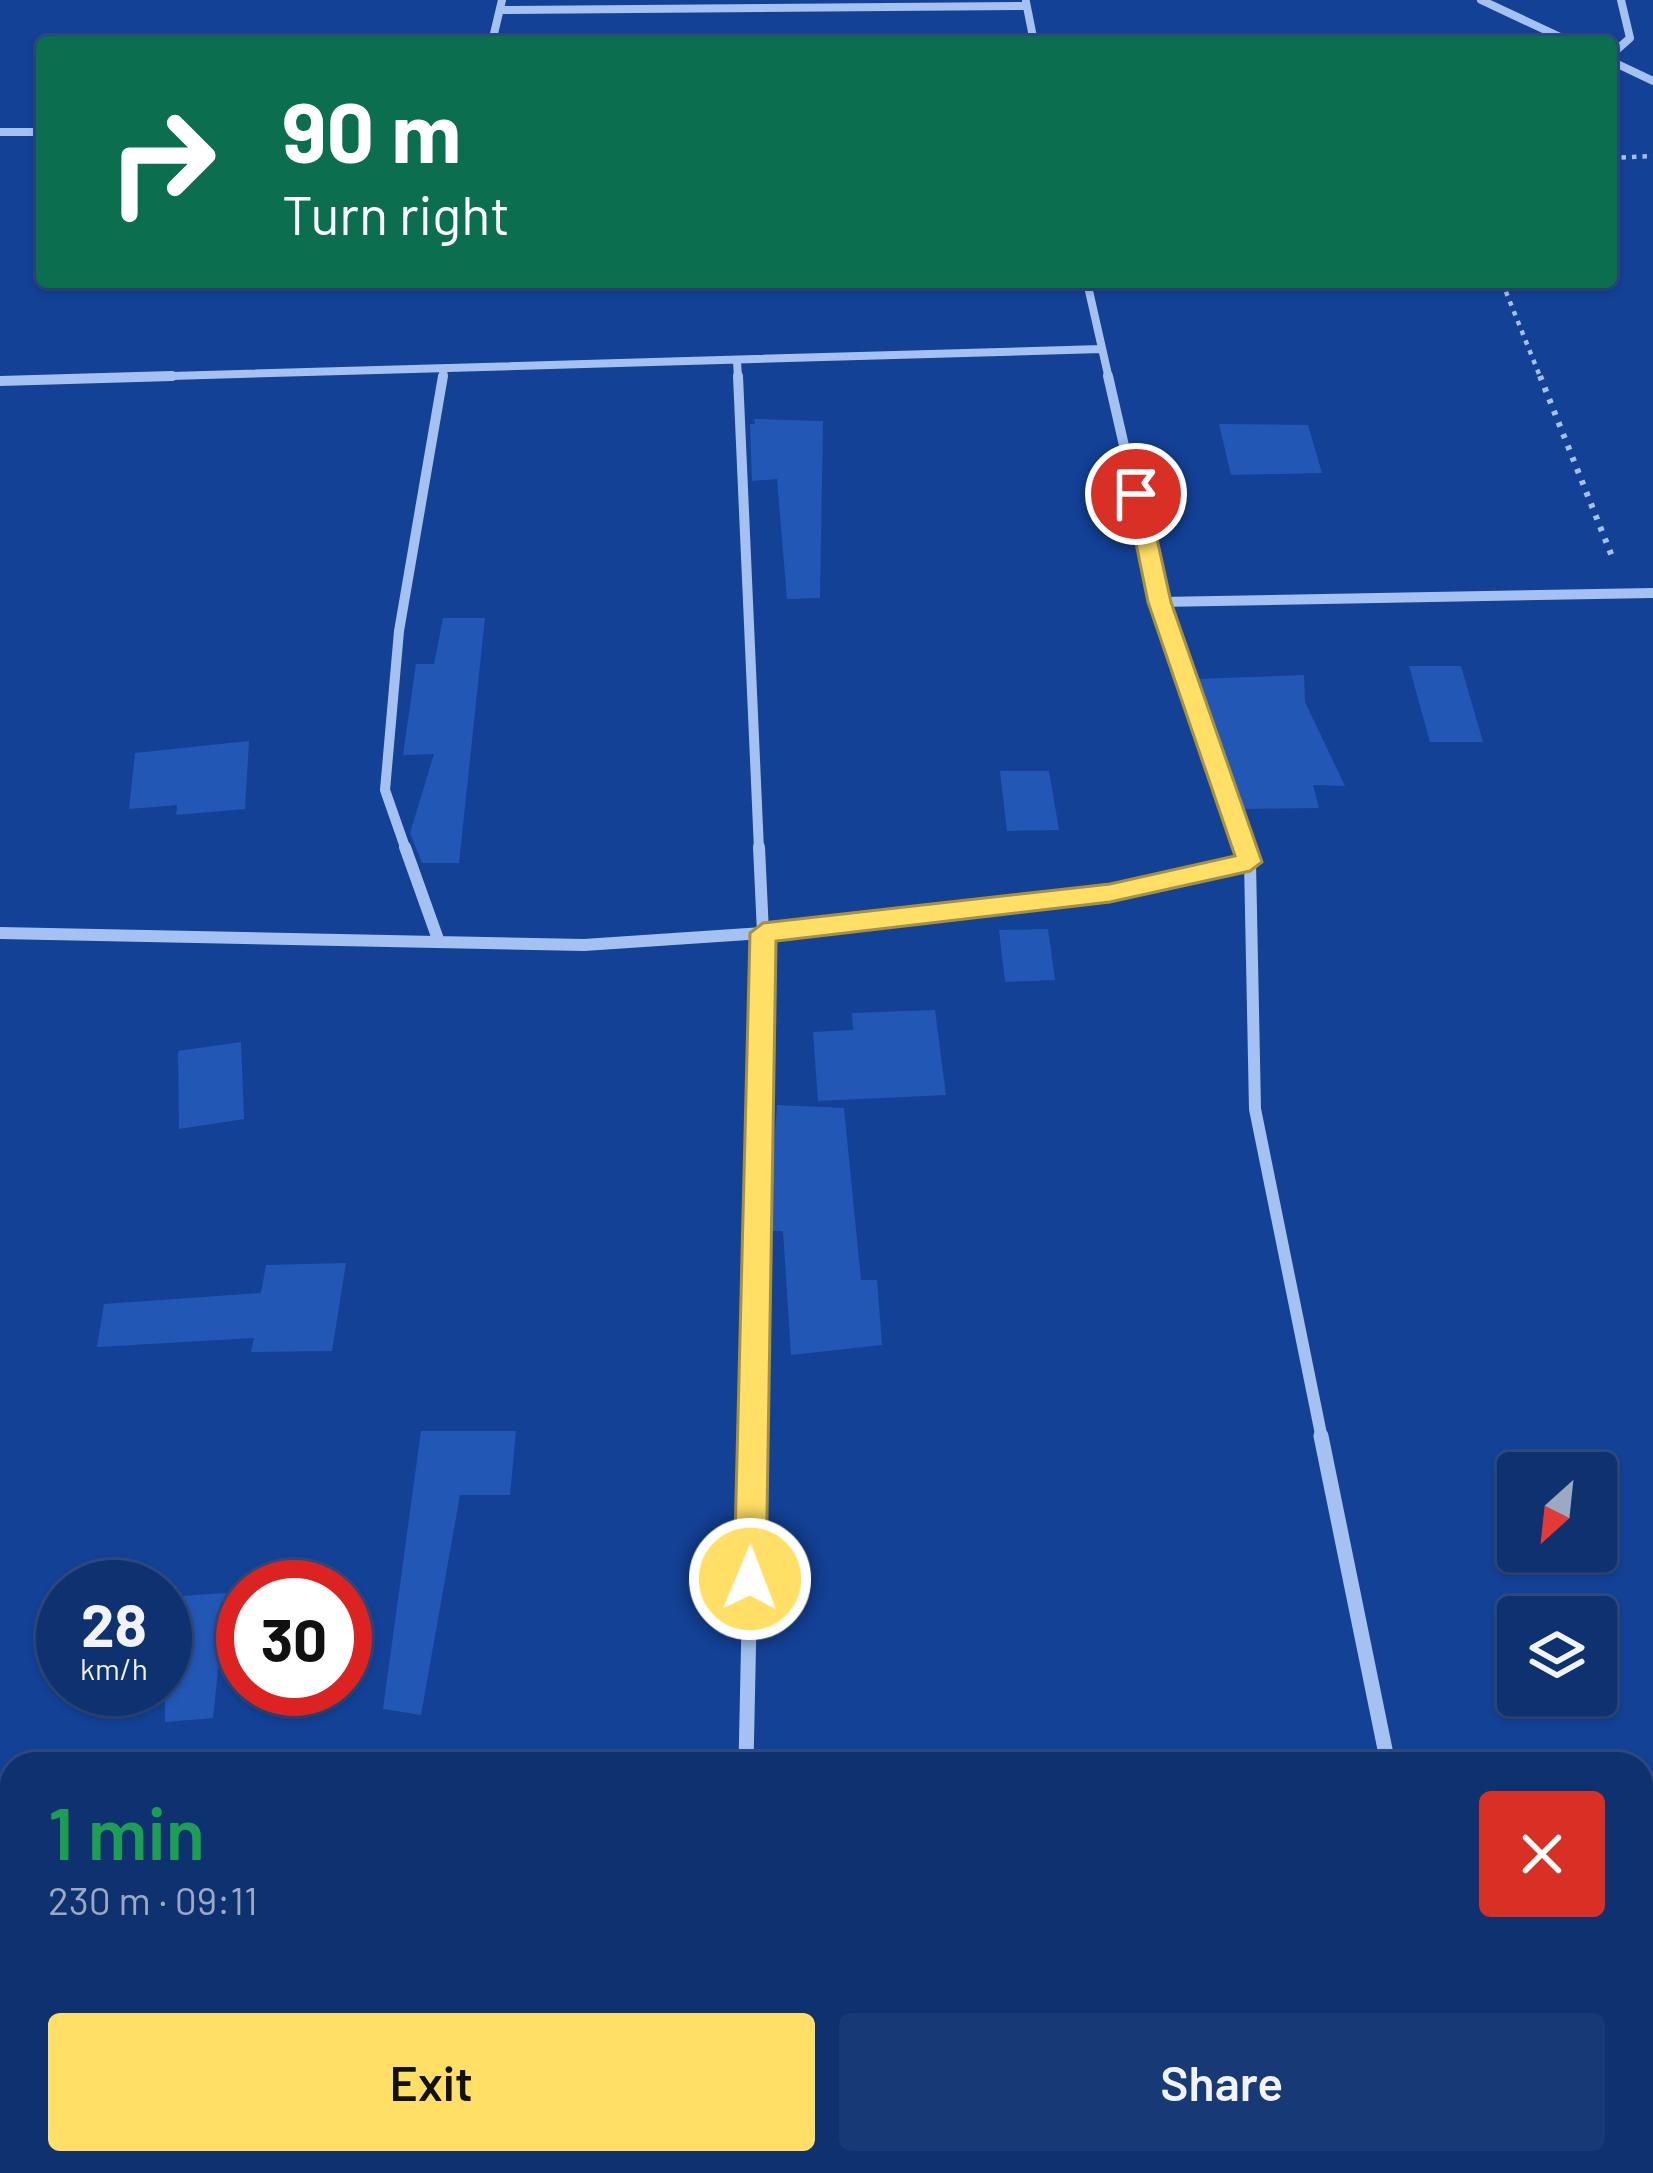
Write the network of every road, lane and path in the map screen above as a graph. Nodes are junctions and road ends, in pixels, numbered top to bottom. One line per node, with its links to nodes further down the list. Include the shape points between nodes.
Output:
1 (1481, 0): 7 (street)
2 (1621, 0): 8 (street, via 1630,38)
3 (1026, 3): 4 (street); 6 (street)
4 (501, 5): 5 (street)
5 (493, 36)
6 (1033, 36)
7 (1558, 36)
8 (1617, 52)
9 (1617, 61): 10 (street)
10 (1653, 81)
11 (0, 132): 12 (street)
12 (36, 132)
13 (1653, 155): 14 (path)
14 (1617, 158)
15 (1088, 288): 17 (street)
16 (1504, 288): 21 (path)
17 (1101, 349): 18 (street); 23 (street)
18 (737, 360): 19 (street); 26 (street)
19 (444, 370): 20 (street); 27 (street, via 399,631 385,790)
20 (0, 381)
21 (1626, 593): 22 (street); 23 (street)
22 (1653, 593)
23 (1160, 602): 24 (street)
24 (1250, 862): 26 (street, via 1110,893); 29 (street, via 1255,1109)
25 (0, 933): 27 (street)
26 (763, 933): 27 (street, via 584,945); 28 (street)
27 (439, 942)
28 (746, 1752)
29 (1386, 1752)

